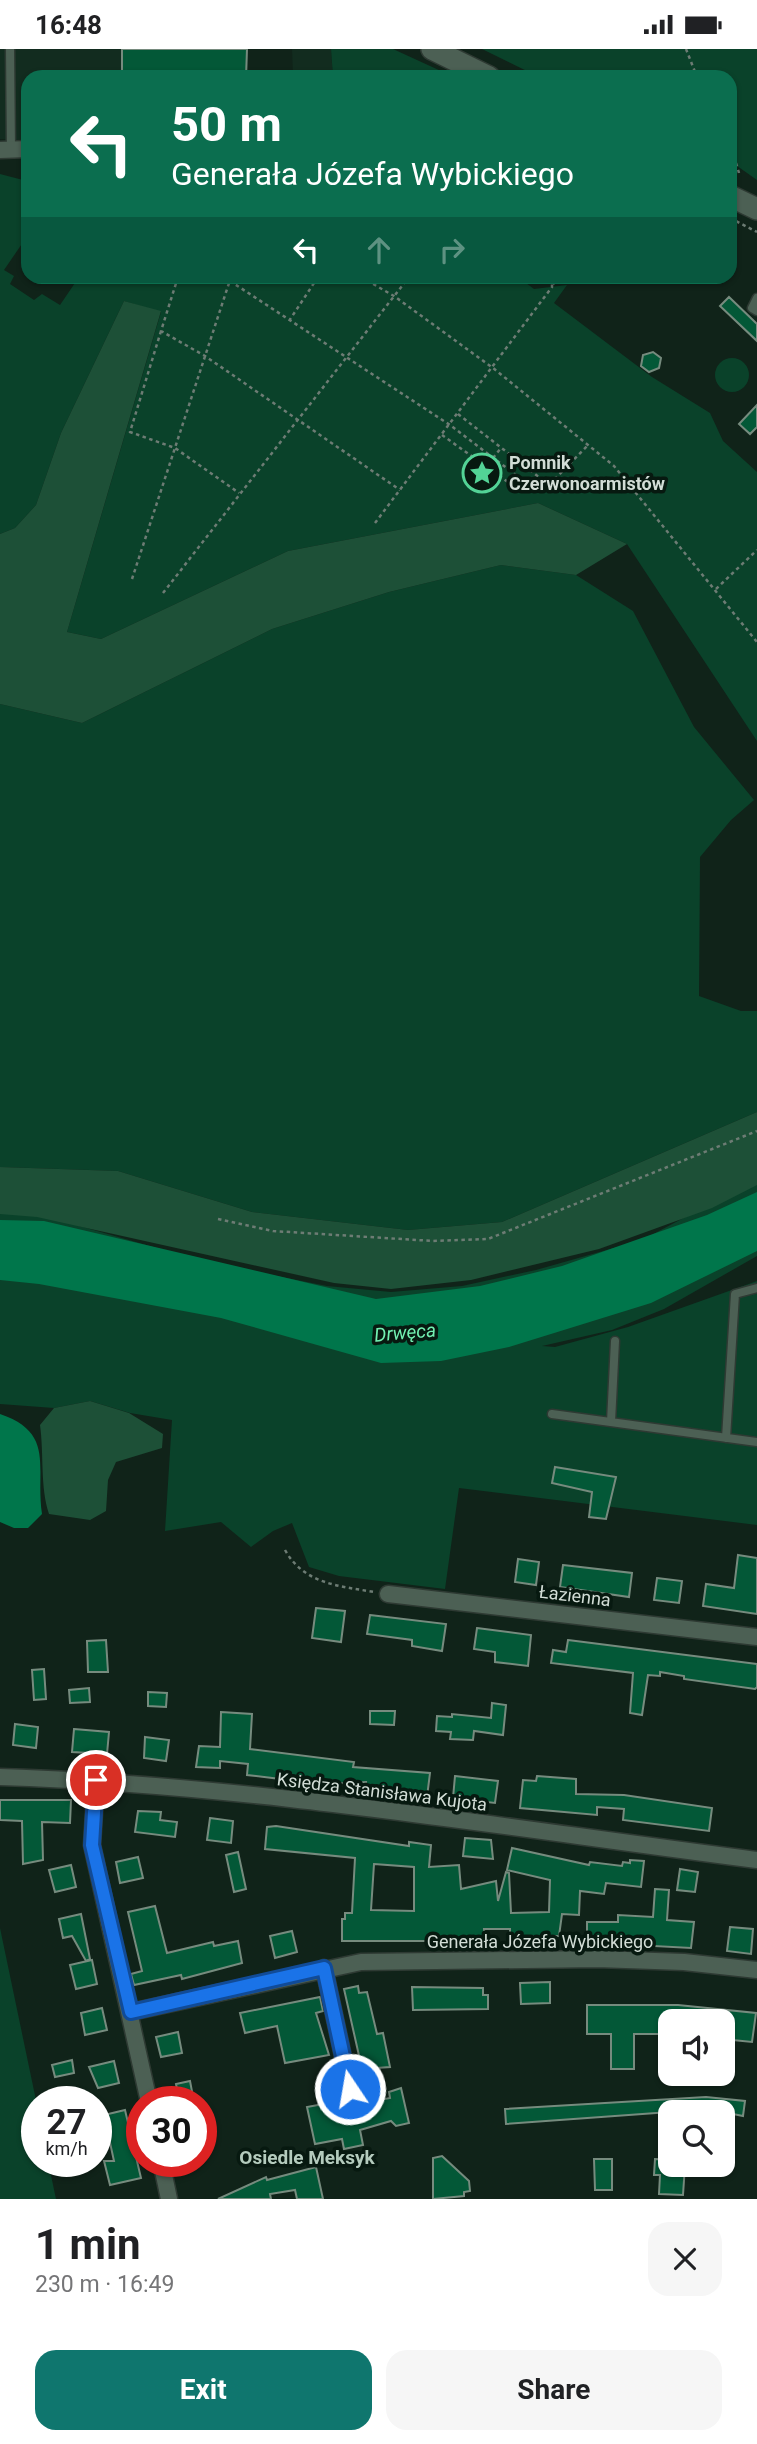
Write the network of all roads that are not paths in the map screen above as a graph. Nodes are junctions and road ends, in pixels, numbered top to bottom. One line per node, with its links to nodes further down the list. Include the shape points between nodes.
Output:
1 (10, 49): 4 (lane)
2 (432, 49): 3 (main road)
3 (475, 70)
4 (6, 150)
5 (737, 199): 6 (main road)
6 (757, 209)
7 (757, 298): 8 (lane, via 752,308)
8 (757, 311)
9 (757, 1288): 13 (lane, via 735,1294)
10 (615, 1341): 12 (lane)
11 (552, 1414): 12 (lane)
12 (611, 1422): 13 (lane)
13 (726, 1438): 14 (lane)
14 (757, 1442)
15 (388, 1594): 16 (street, Łazienna)
16 (757, 1637)
17 (0, 1777): 18 (street, Księdza Stanisława Kujota)
18 (96, 1780): 19 (street, Księdza Stanisława Kujota, via 278,1798); 22 (street, via 92,1845)
19 (757, 1860)
20 (324, 1968): 21 (street, Generała Józefa Wybickiego, via 361,1962 597,1959); 22 (street, Generała Józefa Wybickiego); 24 (street)
21 (757, 1970)
22 (131, 2012): 23 (street)
23 (146, 2086)
24 (350, 2089)
25 (164, 2177): 26 (street)
26 (169, 2199)

